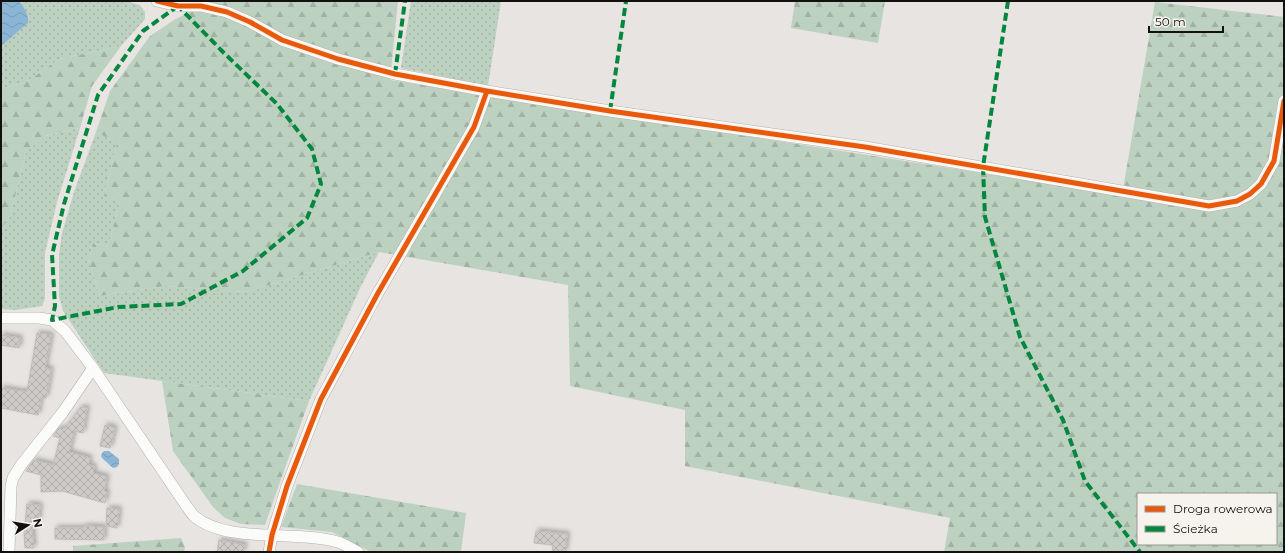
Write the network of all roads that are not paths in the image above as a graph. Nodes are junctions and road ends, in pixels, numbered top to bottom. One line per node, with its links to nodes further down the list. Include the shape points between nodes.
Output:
1 (157, 1): 2 (street, via 227,12 282,40 395,74)
2 (487, 91): 3 (street, via 865,147 1209,206 1237,201 1261,184 1274,161); 6 (street, via 474,127 378,293 321,399 287,486)
3 (1284, 101)
4 (1, 318): 5 (street, via 52,320 65,331)
5 (93, 368): 6 (street, via 194,516 209,526 235,533); 7 (street, via 13,478)
6 (272, 535): 8 (street); 9 (street, via 315,538 339,543)
7 (9, 552)
8 (268, 552)
9 (358, 552)

